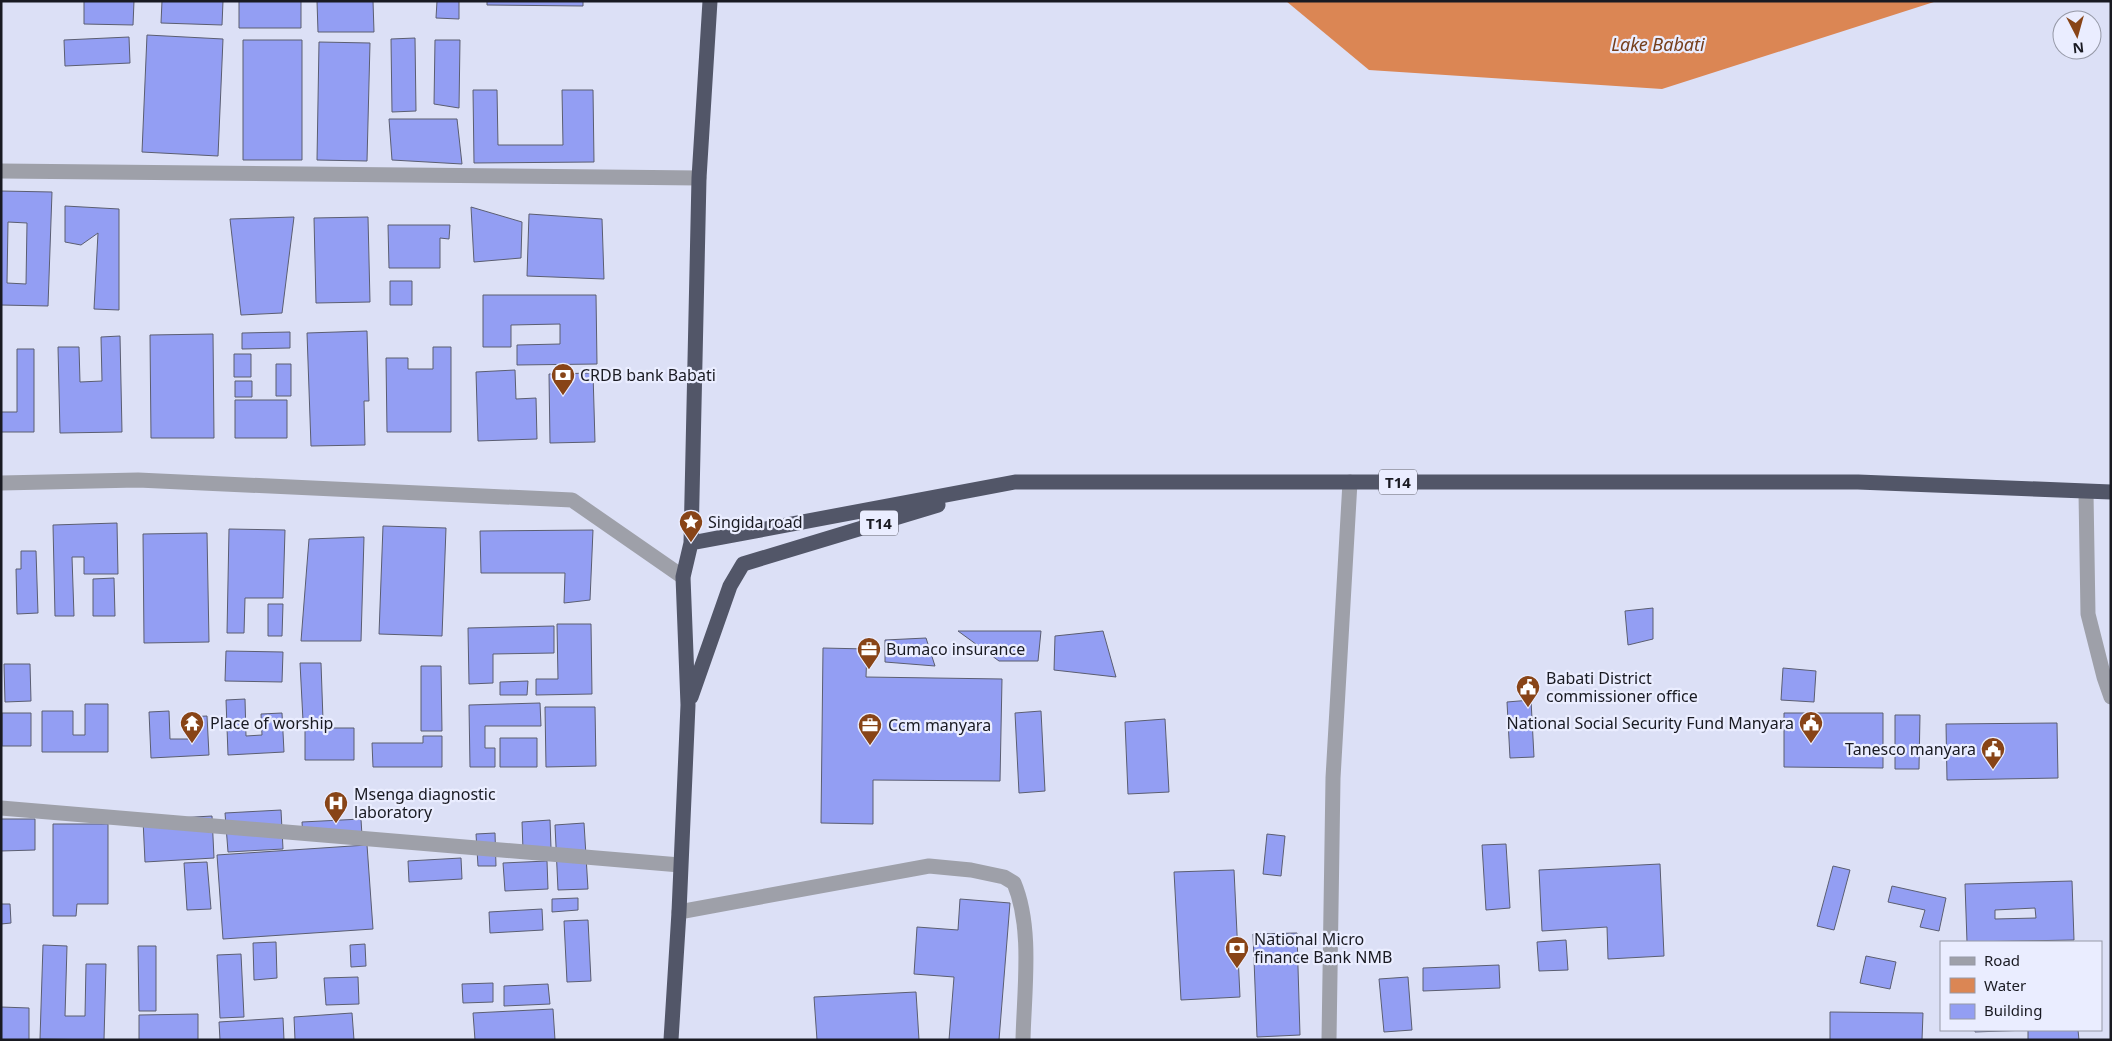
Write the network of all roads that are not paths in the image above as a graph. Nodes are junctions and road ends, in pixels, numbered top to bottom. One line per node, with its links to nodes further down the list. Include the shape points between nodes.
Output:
1 (710, 1): 3 (highway)
2 (1, 171): 3 (street)
3 (699, 178): 9 (highway)
4 (1015, 482): 5 (highway, T14); 9 (highway, T14); 12 (highway, T14, via 743,564 730,586)
5 (1350, 482): 8 (highway, T14, via 1858,482); 18 (street, via 1333,778)
6 (1, 483): 10 (street, via 138,480 572,500)
7 (2111, 492): 8 (highway, T14)
8 (2086, 493): 11 (street, via 2088,614)
9 (691, 543): 10 (highway)
10 (683, 577): 12 (highway)
11 (2111, 697)
12 (688, 705): 14 (highway)
13 (1, 808): 14 (street)
14 (680, 865): 15 (highway)
15 (679, 912): 16 (highway); 17 (street, via 928,866 1004,877 1014,883 1022,911 1025,952)
16 (671, 1040)
17 (1022, 1040)
18 (1329, 1040)

